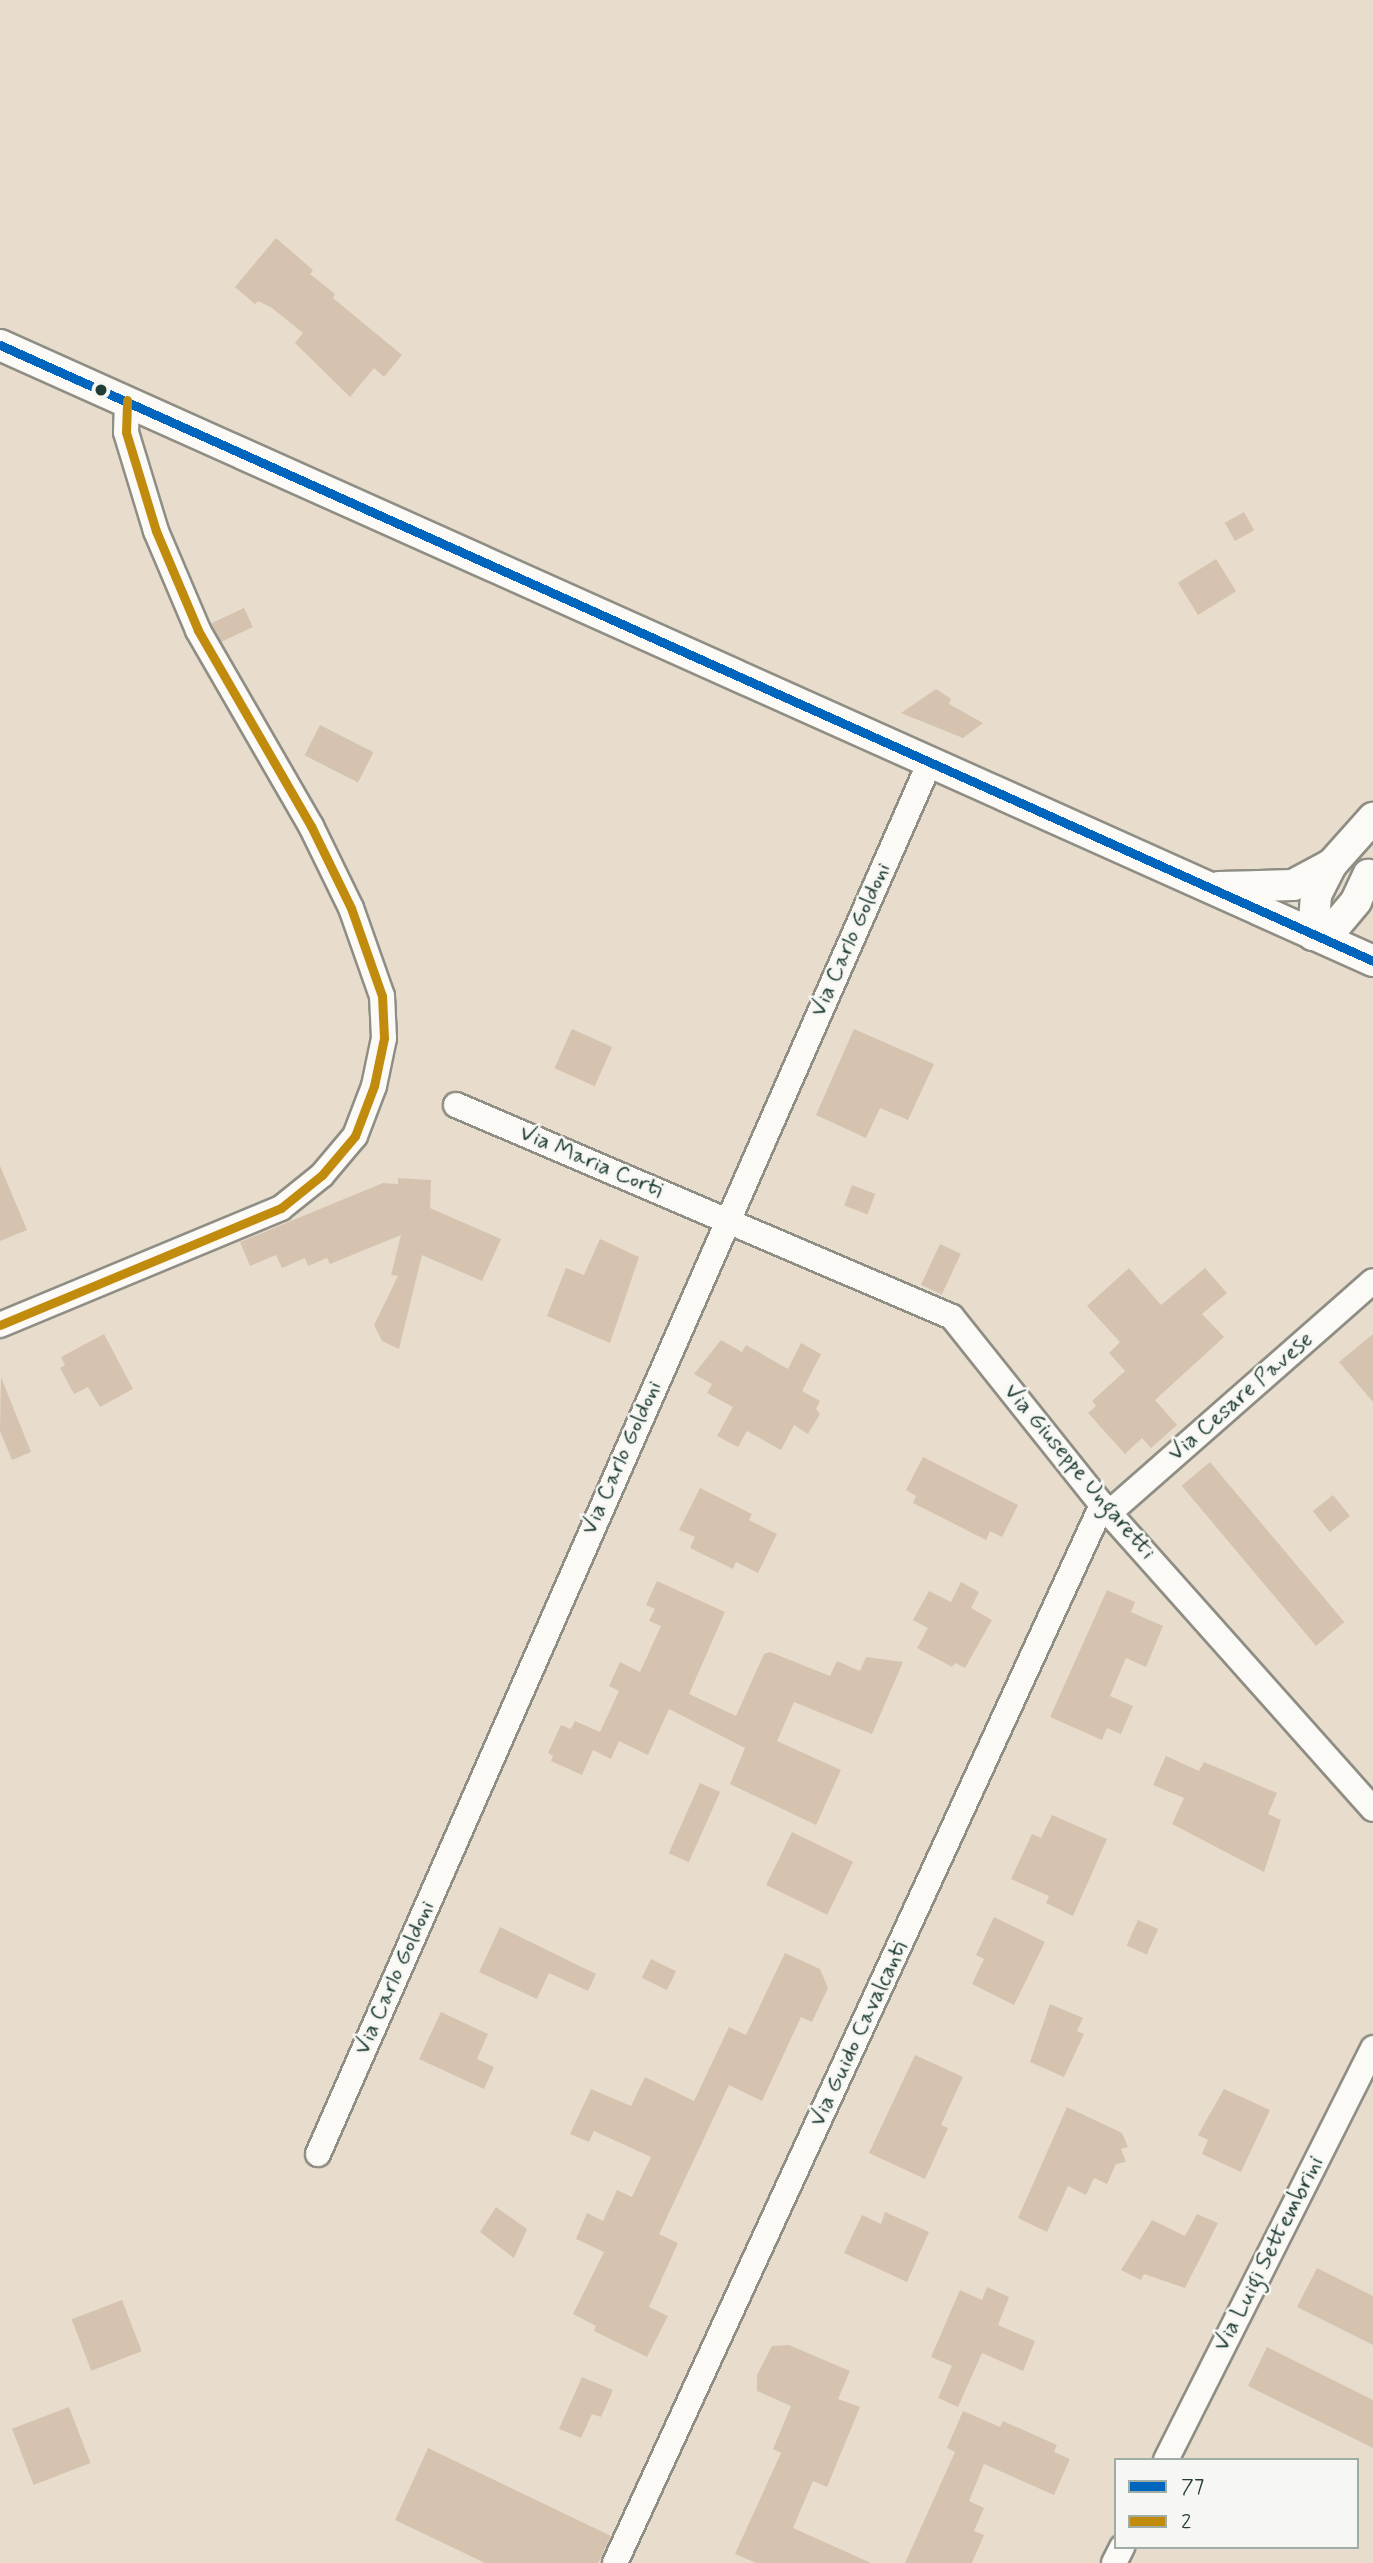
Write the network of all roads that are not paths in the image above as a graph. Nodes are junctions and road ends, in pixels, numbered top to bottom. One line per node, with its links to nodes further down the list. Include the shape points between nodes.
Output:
1 (0, 345): 2 (street)
2 (127, 400): 3 (street); 15 (street, via 126,432 156,531 198,630 311,826 351,908 382,996 384,1038 374,1086 355,1136 322,1175 281,1208)
3 (929, 764): 8 (street); 13 (street, Via Carlo Goldoni)
4 (1373, 818): 6 (street)
5 (1373, 840): 7 (street)
6 (1332, 864): 8 (street, via 1293,885 1253,889); 10 (street, via 1316,895)
7 (1368, 875): 9 (street); 10 (street, via 1356,901 1336,924)
8 (1201, 885): 10 (street)
9 (1373, 914)
10 (1313, 935): 11 (street)
11 (1373, 961)
12 (456, 1105): 13 (street, Via Maria Corti)
13 (726, 1220): 16 (street, Via Giuseppe Ungaretti, via 952,1317); 19 (street, Via Carlo Goldoni)
14 (1373, 1281): 16 (street, Via Cesare Pavese)
15 (0, 1325)
16 (1106, 1509): 17 (street, Via Giuseppe Ungaretti); 21 (street, Via Guido Cavalcanti)
17 (1373, 1809)
18 (1373, 2048): 20 (street, Via Luigi Settembrini)
19 (318, 2154)
20 (1167, 2458)
21 (615, 2563)

